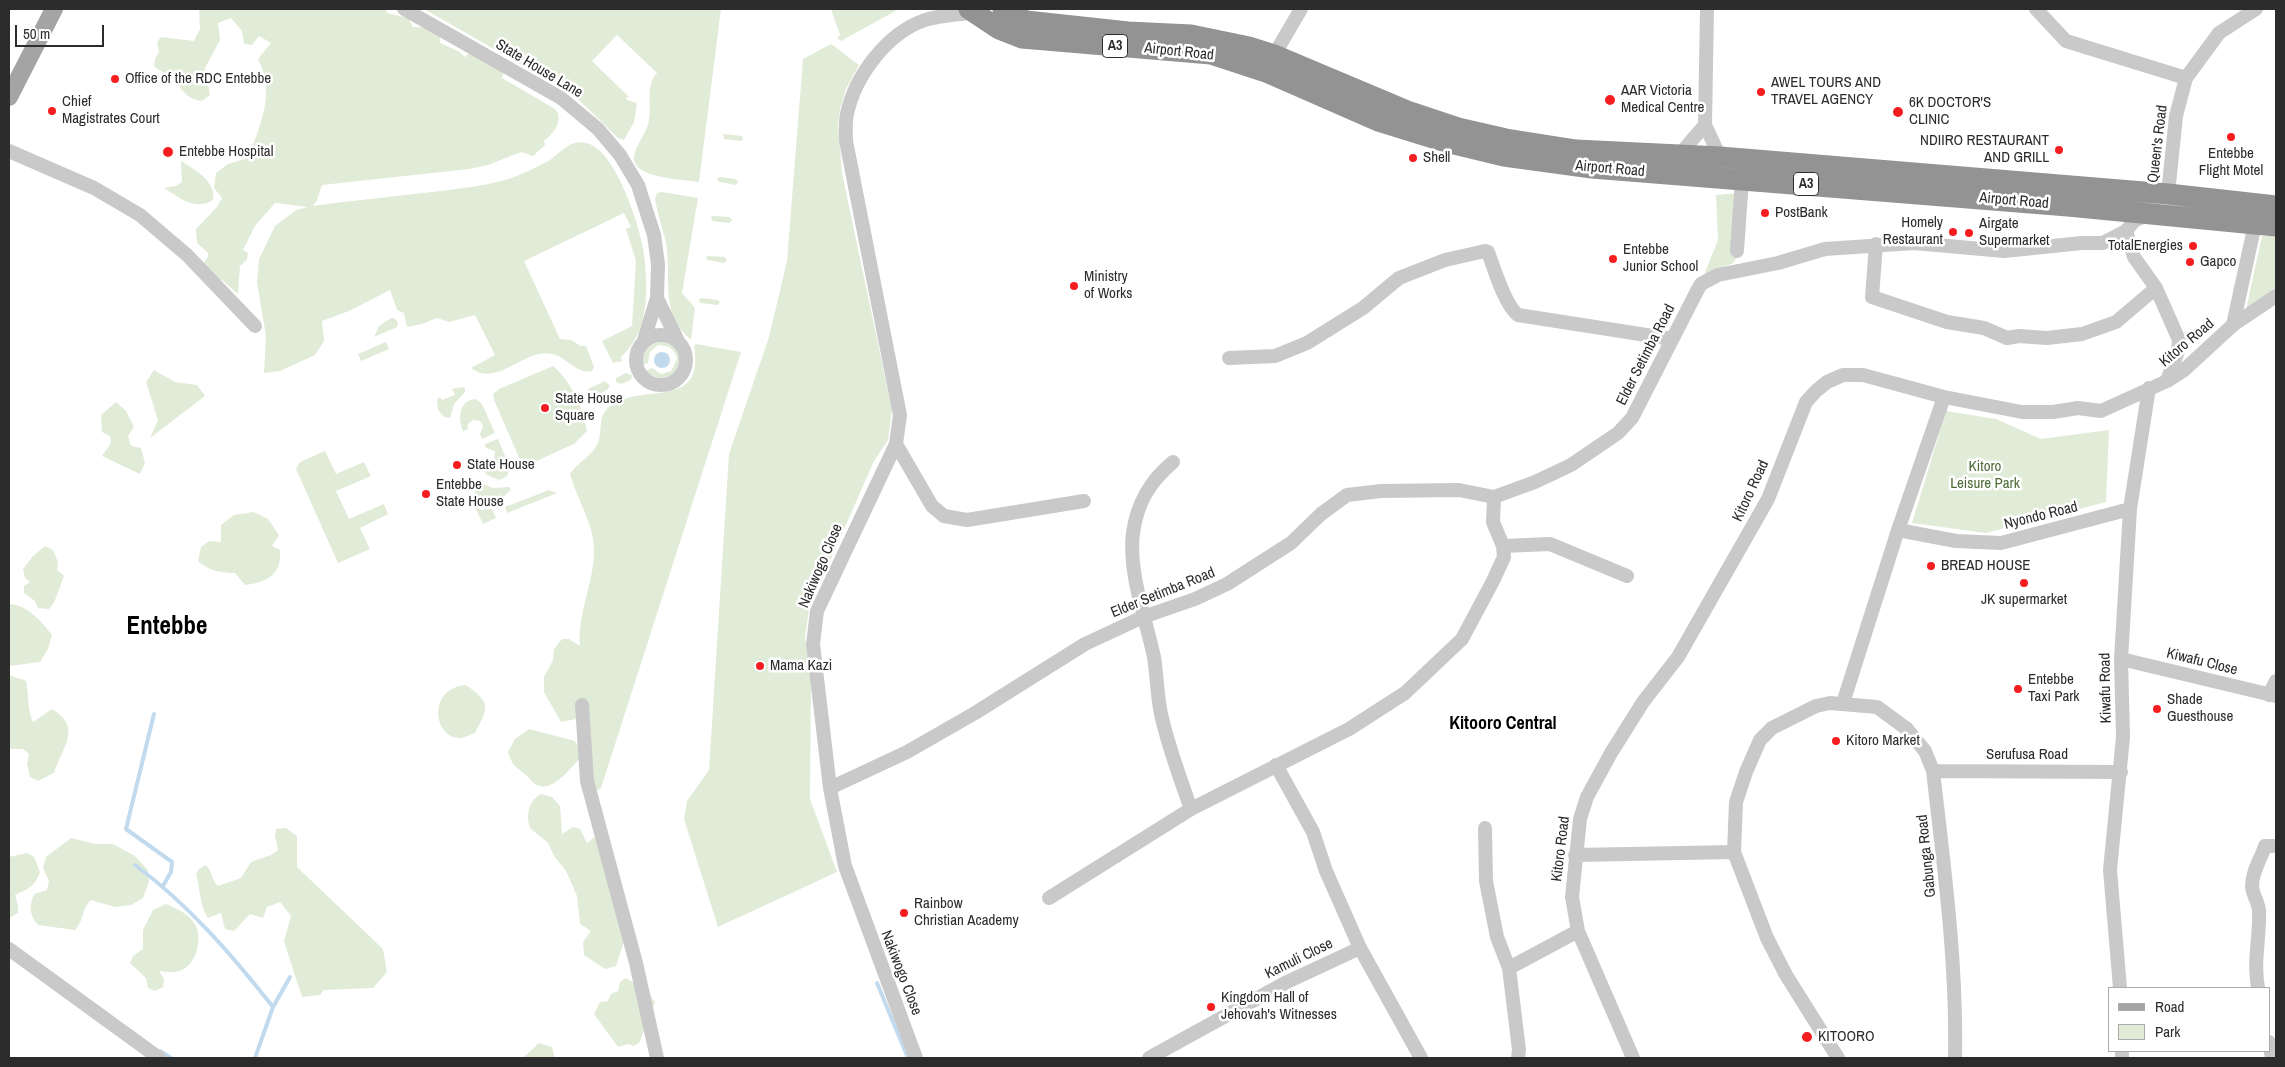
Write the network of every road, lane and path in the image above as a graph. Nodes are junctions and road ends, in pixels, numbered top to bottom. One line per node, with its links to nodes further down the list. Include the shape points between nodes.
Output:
1 (54, 9): 13 (main road)
2 (404, 9): 28 (street, State House Lane, via 561,98 598,129 629,168 638,185 654,235 658,264)
3 (1003, 9): 10 (highway, Airport Road / A3)
4 (1301, 9): 11 (street)
5 (1707, 9): 14 (street)
6 (2036, 9): 12 (street, via 2066,41)
7 (2256, 9): 12 (street, Queen's Road, via 2219,33)
8 (972, 11): 9 (street); 10 (highway, Airport Road / A3, via 999,29)
9 (927, 14): 38 (street, Nakiwogo Close, via 871,62 847,115 846,141 900,415)
10 (1024, 30): 11 (highway, Airport Road / A3, via 1192,35 1223,40)
11 (1270, 63): 17 (highway, Airport Road / A3, via 1458,128 1506,139)
12 (2186, 78): 19 (street, Queen's Road, via 2176,116)
13 (10, 92)
14 (1705, 125): 16 (street); 17 (street)
15 (9, 151): 30 (street, via 94,188 140,215 187,255)
16 (1720, 157): 17 (highway, Airport Road / A3); 19 (highway, Airport Road / A3)
17 (1678, 165): 18 (highway, Airport Road / A3)
18 (1742, 179): 21 (highway, Airport Road / A3); 25 (street)
19 (2168, 194): 20 (highway, Airport Road / A3)
20 (2276, 206)
21 (2148, 215): 22 (highway, Airport Road / A3); 23 (street, Elder Setimba Road, via 2134,221)
22 (2266, 225): 29 (street)
23 (2126, 231): 24 (street, Elder Setimba Road, via 2103,243 2025,250 1914,243); 26 (street, via 2134,257)
24 (1876, 244): 26 (street, via 1872,297 1947,322 1984,328 2007,338 2082,334 2116,322); 31 (street, Elder Setimba Road, via 1825,249 1718,276 1701,284)
25 (1737, 251)
26 (2156, 288): 35 (street, via 2179,340)
27 (2276, 296): 29 (street, Kitoro Road)
28 (657, 298): 32 (street); 33 (street)
29 (2233, 325): 35 (street, Kitoro Road, via 2184,370)
30 (256, 326)
31 (1672, 339): 34 (street, via 1518,315 1513,312 1488,252 1484,251 1445,260 1399,278 1355,313 1308,343 1275,356); 40 (street, Elder Setimba Road, via 1632,418 1618,433 1571,465)
32 (678, 341): 33 (street, via 660,335); 33 (street, via 687,358 684,371 675,381 662,385 647,381 638,371 636,357)
33 (642, 343)
34 (1229, 358)
35 (2167, 381): 36 (street, Kitoro Road)
36 (2149, 388): 37 (street, Kitoro Road, via 2102,411 2078,408 2022,412); 42 (street, Kiwafu Road)
37 (1944, 397): 43 (street); 60 (street, Kitoro Road, via 1863,375 1843,375 1811,396 1768,499 1722,583 1678,657 1643,702 1587,797)
38 (896, 444): 41 (street, via 932,506 944,516 967,520); 55 (street, Nakiwogo Close, via 817,611 812,644)
39 (1173, 462): 46 (street, via 1149,485 1137,512 1133,535)
40 (1494, 497): 44 (street, via 1493,522); 46 (street, Elder Setimba Road, via 1459,490 1347,495 1262,564 1195,600)
41 (1084, 500)
42 (2130, 509): 43 (street, Nyondo Road, via 2001,543 1956,541); 47 (street, Kiwafu Road)
43 (1898, 530): 50 (street)
44 (1503, 546): 45 (street, via 1550,544); 52 (street, via 1504,557 1480,606 1462,638 1449,653 1386,706 1349,729)
45 (1626, 576)
46 (1143, 617): 55 (street, Elder Setimba Road, via 1085,644 1010,693 907,752); 56 (street, via 1154,657 1161,713)
47 (2121, 659): 49 (street, Kiwafu Close); 54 (street, Kiwafu Road)
48 (2276, 681): 49 (street)
49 (2273, 696)
50 (1843, 703): 53 (street, Gabunga Road, via 1878,707 1907,729 1925,751); 59 (street, via 1816,706 1772,728 1760,740 1736,802)
51 (582, 705): 69 (street, via 587,781 636,963)
52 (1276, 765): 56 (street); 63 (street, via 1313,832 1326,871)
53 (1934, 771): 54 (street, Serufusa Road); 76 (street, Gabunga Road, via 1953,944)
54 (2121, 772): 66 (street, Kiwafu Road, via 2110,870)
55 (830, 788): 70 (street, Nakiwogo Close, via 845,866)
56 (1191, 809): 61 (street)
57 (1484, 828): 65 (street, via 1490,905 1497,937)
58 (2276, 846): 67 (street, via 2265,846 2254,872 2252,887 2260,909 2254,969)
59 (1734, 852): 60 (street); 75 (street, via 1764,931 1786,975)
60 (1575, 855): 62 (street, Kitoro Road, via 1572,898)
61 (1049, 898)
62 (1578, 931): 65 (street); 74 (street, Kitoro Road)
63 (1360, 948): 71 (street, Kamuli Close, via 1287,982); 72 (street)
64 (9, 949): 68 (street)
65 (1509, 968): 73 (street)
66 (2120, 987)
67 (2258, 987)
68 (159, 1058)
69 (656, 1058)
70 (916, 1058)
71 (1149, 1058)
72 (1421, 1058)
73 (1518, 1058)
74 (1633, 1058)
75 (1838, 1058)
76 (1955, 1058)

